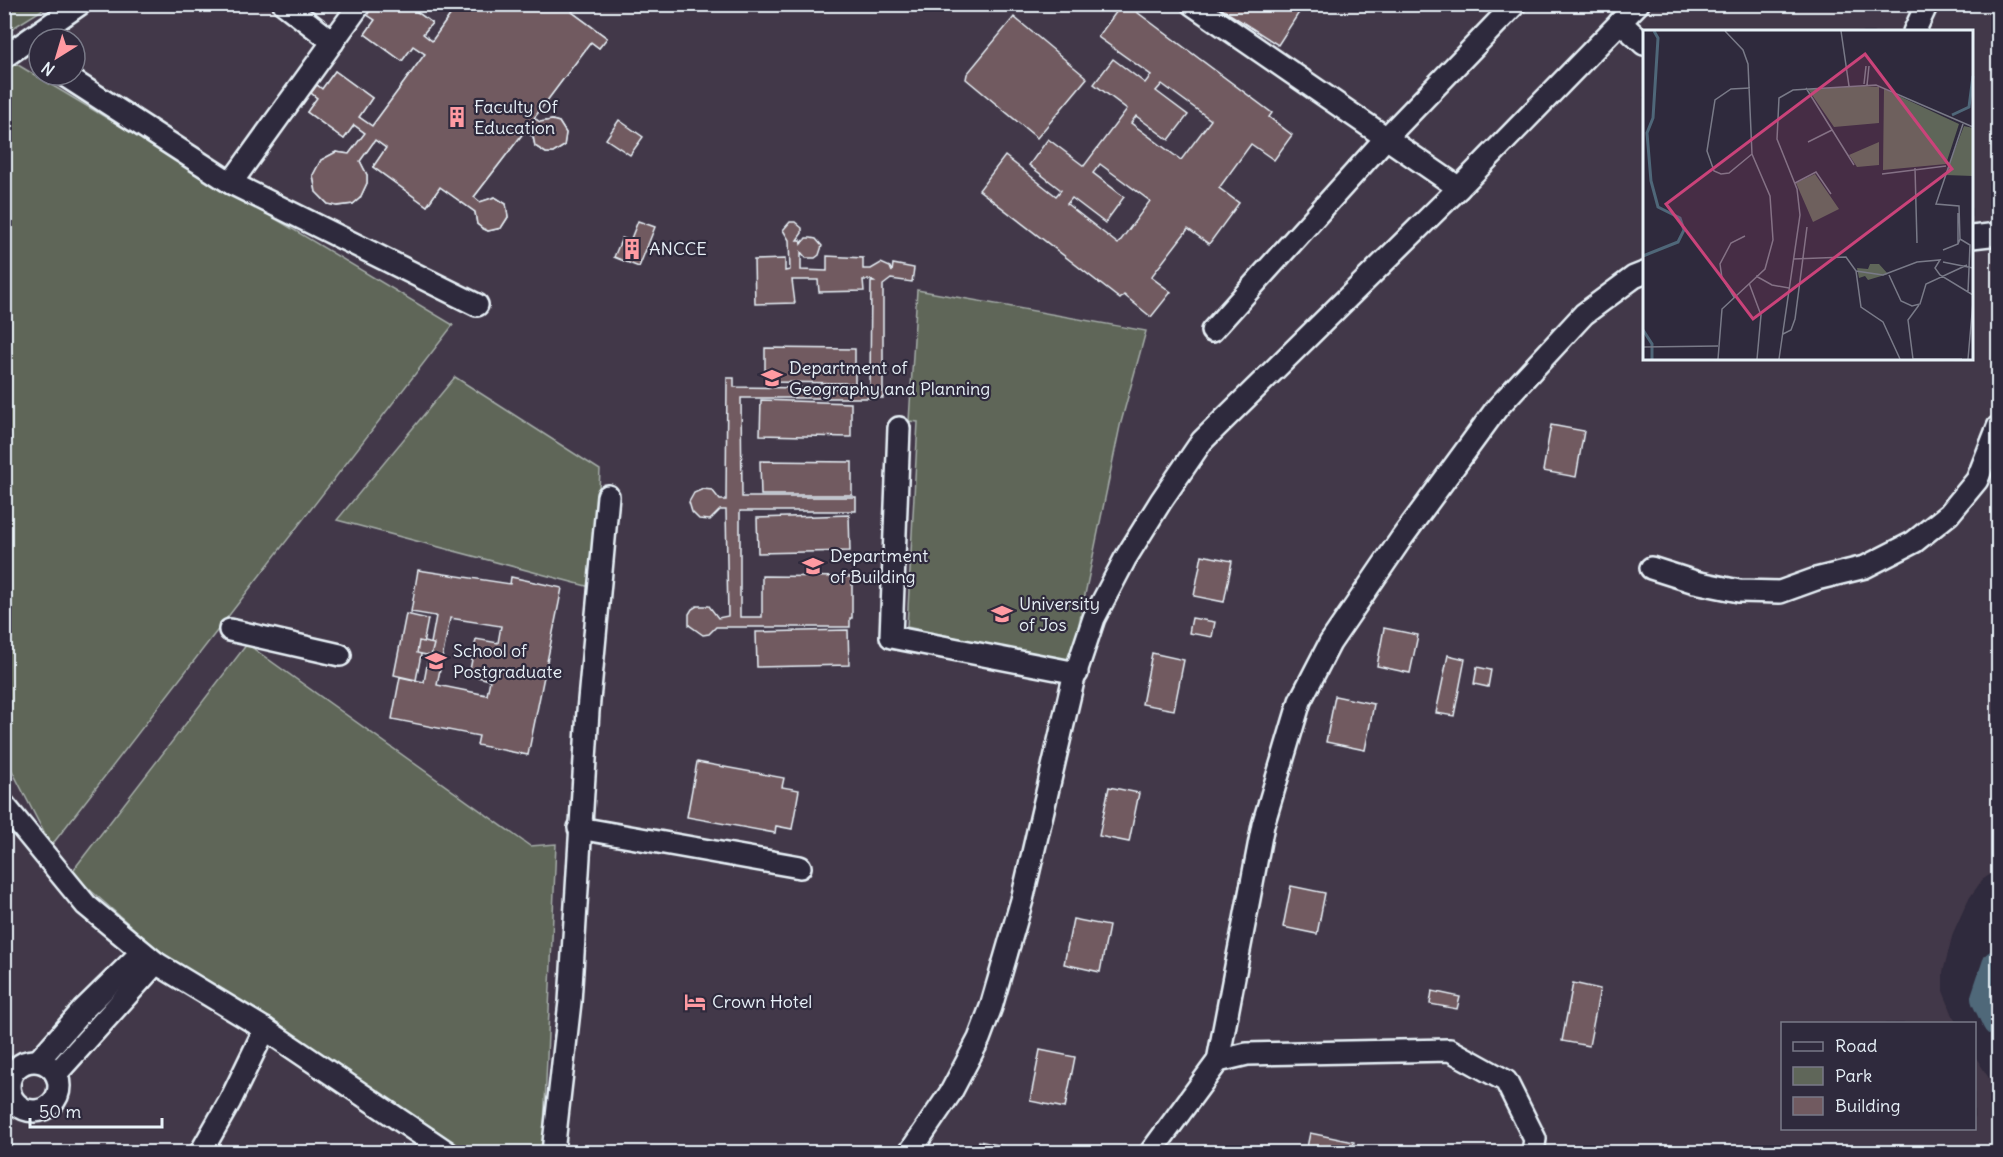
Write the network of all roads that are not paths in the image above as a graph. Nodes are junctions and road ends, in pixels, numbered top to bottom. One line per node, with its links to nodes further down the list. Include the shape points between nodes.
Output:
1 (80, 4): 9 (street)
2 (284, 4): 11 (street)
3 (360, 4): 11 (street)
4 (1192, 4): 16 (street)
5 (1515, 4): 16 (street)
6 (1638, 4): 8 (street)
7 (1927, 4): 10 (street)
8 (1620, 22): 12 (street); 18 (street)
9 (56, 27)
10 (1915, 30)
11 (333, 42): 17 (street)
12 (1643, 44)
13 (27, 51): 14 (street)
14 (4, 57)
15 (83, 87): 17 (street)
16 (1386, 138): 18 (street); 23 (street)
17 (231, 183): 22 (street)
18 (1459, 188): 30 (street, via 1202,441 1125,558 1094,618)
19 (1998, 234): 20 (street)
20 (1973, 237)
21 (1643, 273): 39 (street, via 1584,314 1497,408 1329,644 1300,701 1263,825)
22 (477, 305)
23 (1212, 331)
24 (1998, 427): 27 (street, via 1977,480 1949,514 1914,542 1865,567 1780,592 1739,591)
25 (899, 428): 30 (street, via 891,637)
26 (608, 496): 32 (street)
27 (1651, 568)
28 (230, 630): 29 (street)
29 (339, 656)
30 (1077, 673): 44 (street, via 992,1007 951,1092)
31 (4, 805): 34 (street, via 86,905)
32 (579, 828): 33 (street); 43 (street, via 570,1002)
33 (800, 867)
34 (149, 958): 35 (street); 36 (street); 37 (street)
35 (83, 1010): 36 (street); 38 (street)
36 (101, 1026): 40 (street)
37 (265, 1029): 41 (street); 42 (street)
38 (38, 1061): 40 (street); 40 (street, via 22,1064 12,1075 9,1090 18,1104 32,1111 47,1107 59,1089)
39 (1218, 1061): 45 (street); 46 (street, via 1246,1054 1450,1050 1506,1081 1535,1139)
40 (56, 1074)
41 (201, 1152)
42 (447, 1152)
43 (553, 1152)
44 (910, 1152)
45 (1151, 1152)
46 (1533, 1152)

